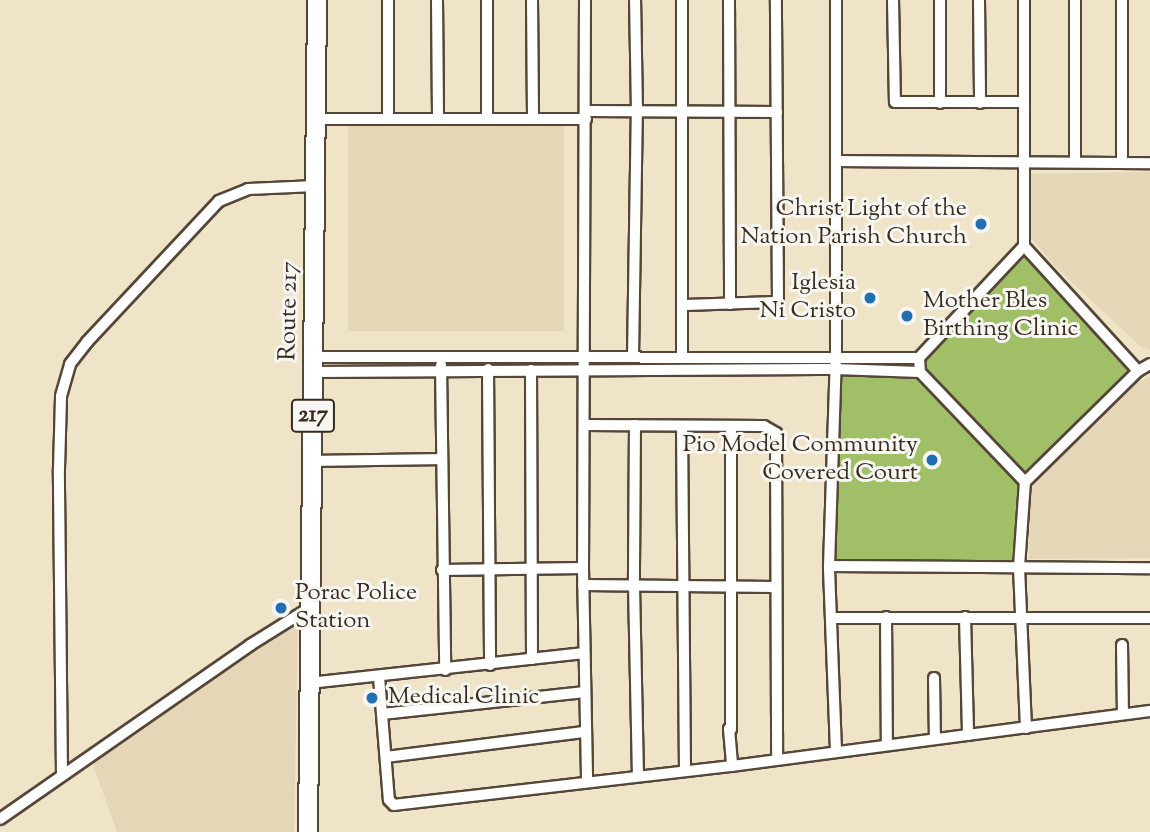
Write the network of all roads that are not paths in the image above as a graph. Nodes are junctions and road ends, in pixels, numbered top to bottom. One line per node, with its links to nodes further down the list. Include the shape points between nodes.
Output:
1 (317, 0): 27 (main road, Route 217 / 217)
2 (388, 0): 28 (street)
3 (438, 0): 29 (street)
4 (487, 0): 30 (street)
5 (533, 0): 26 (street)
6 (585, 0): 25 (street)
7 (635, 0): 22 (street)
8 (682, 0): 21 (street)
9 (729, 0): 23 (street)
10 (776, 0): 24 (street)
11 (836, 0): 32 (street)
12 (893, 0): 19 (street, via 895,102)
13 (940, 0): 19 (street)
14 (979, 0): 20 (street)
15 (1024, 0): 18 (street)
16 (1075, 0): 33 (street)
17 (1122, 0): 34 (street)
18 (1022, 102): 20 (street); 31 (street)
19 (940, 103): 20 (street)
20 (980, 103)
21 (684, 111): 22 (street); 23 (street); 39 (street)
22 (637, 112): 25 (street); 42 (street)
23 (730, 112): 24 (street); 38 (street)
24 (777, 112): 38 (street, via 778,302)
25 (586, 115): 26 (street); 40 (street)
26 (533, 118): 30 (street)
27 (318, 119): 28 (street); 36 (main road, Route 217 / 217)
28 (388, 119): 29 (street)
29 (439, 119): 30 (street)
30 (487, 119)
31 (1022, 161): 32 (street); 33 (street); 37 (street)
32 (837, 162): 45 (street)
33 (1075, 162): 34 (street)
34 (1122, 163): 35 (street)
35 (1150, 163)
36 (316, 186): 46 (main road, Route 217 / 217); 101 (street, via 247,189 219,201 70,365 61,396 59,469)
37 (1024, 246): 44 (street); 52 (street)
38 (730, 304): 39 (street)
39 (682, 305): 43 (street)
40 (583, 356): 41 (street); 42 (street); 49 (street)
41 (440, 357): 46 (street); 50 (street)
42 (633, 357): 43 (street)
43 (682, 358): 45 (street)
44 (919, 358): 45 (street); 53 (street)
45 (836, 363): 49 (street, via 730,372); 53 (street); 61 (street)
46 (314, 364): 50 (street); 59 (main road, Route 217 / 217)
47 (1150, 364): 52 (street)
48 (488, 369): 50 (street); 51 (street); 66 (street)
49 (583, 369): 51 (street); 54 (street)
50 (440, 370): 58 (street)
51 (531, 370): 63 (street)
52 (1138, 371): 60 (street)
53 (920, 372): 60 (street)
54 (584, 425): 55 (street); 64 (street)
55 (635, 425): 56 (street); 69 (street)
56 (682, 426): 57 (street); 70 (street)
57 (731, 426): 71 (street); 72 (street, via 766,426 778,435)
58 (440, 459): 59 (street); 67 (street)
59 (313, 461): 73 (main road, Route 217 / 217)
60 (1025, 482): 62 (street)
61 (829, 566): 62 (street); 76 (street)
62 (1019, 567): 65 (street); 78 (street)
63 (532, 568): 64 (street); 66 (street); 81 (street)
64 (583, 568): 68 (street)
65 (1150, 568)
66 (489, 569): 67 (street); 82 (street)
67 (442, 570): 83 (street)
68 (583, 585): 69 (street); 80 (street)
69 (634, 586): 70 (street); 102 (street)
70 (682, 586): 71 (street); 100 (street)
71 (730, 587): 72 (street); 99 (street)
72 (775, 587): 98 (street)
73 (311, 607): 86 (main road, Route 217 / 217); 101 (street)
74 (886, 617): 75 (street); 76 (street); 95 (street)
75 (965, 617): 78 (street); 93 (street)
76 (831, 618): 96 (street)
77 (1150, 618): 78 (street)
78 (1023, 619): 91 (street)
79 (1122, 645): 90 (street)
80 (584, 653): 81 (street); 87 (street)
81 (532, 659): 82 (street)
82 (490, 664): 83 (street)
83 (445, 670): 84 (street)
84 (379, 677): 86 (street); 89 (street)
85 (934, 678): 94 (street)
86 (309, 683): 105 (main road, Route 217 / 217)
87 (585, 692): 89 (street); 92 (street)
88 (1150, 711): 90 (street)
89 (382, 714): 97 (street)
90 (1123, 714): 91 (street)
91 (1026, 728): 93 (street)
92 (585, 732): 97 (street); 103 (street)
93 (968, 735): 94 (street)
94 (935, 739): 95 (street)
95 (887, 745): 96 (street)
96 (836, 751): 98 (street)
97 (386, 757): 103 (street, via 389,800 394,804)
98 (777, 758): 99 (street)
99 (732, 766): 100 (street)
100 (685, 769): 102 (street)
101 (62, 774): 104 (street)
102 (638, 775): 103 (street)
103 (587, 782)
104 (0, 819)
105 (308, 832)

